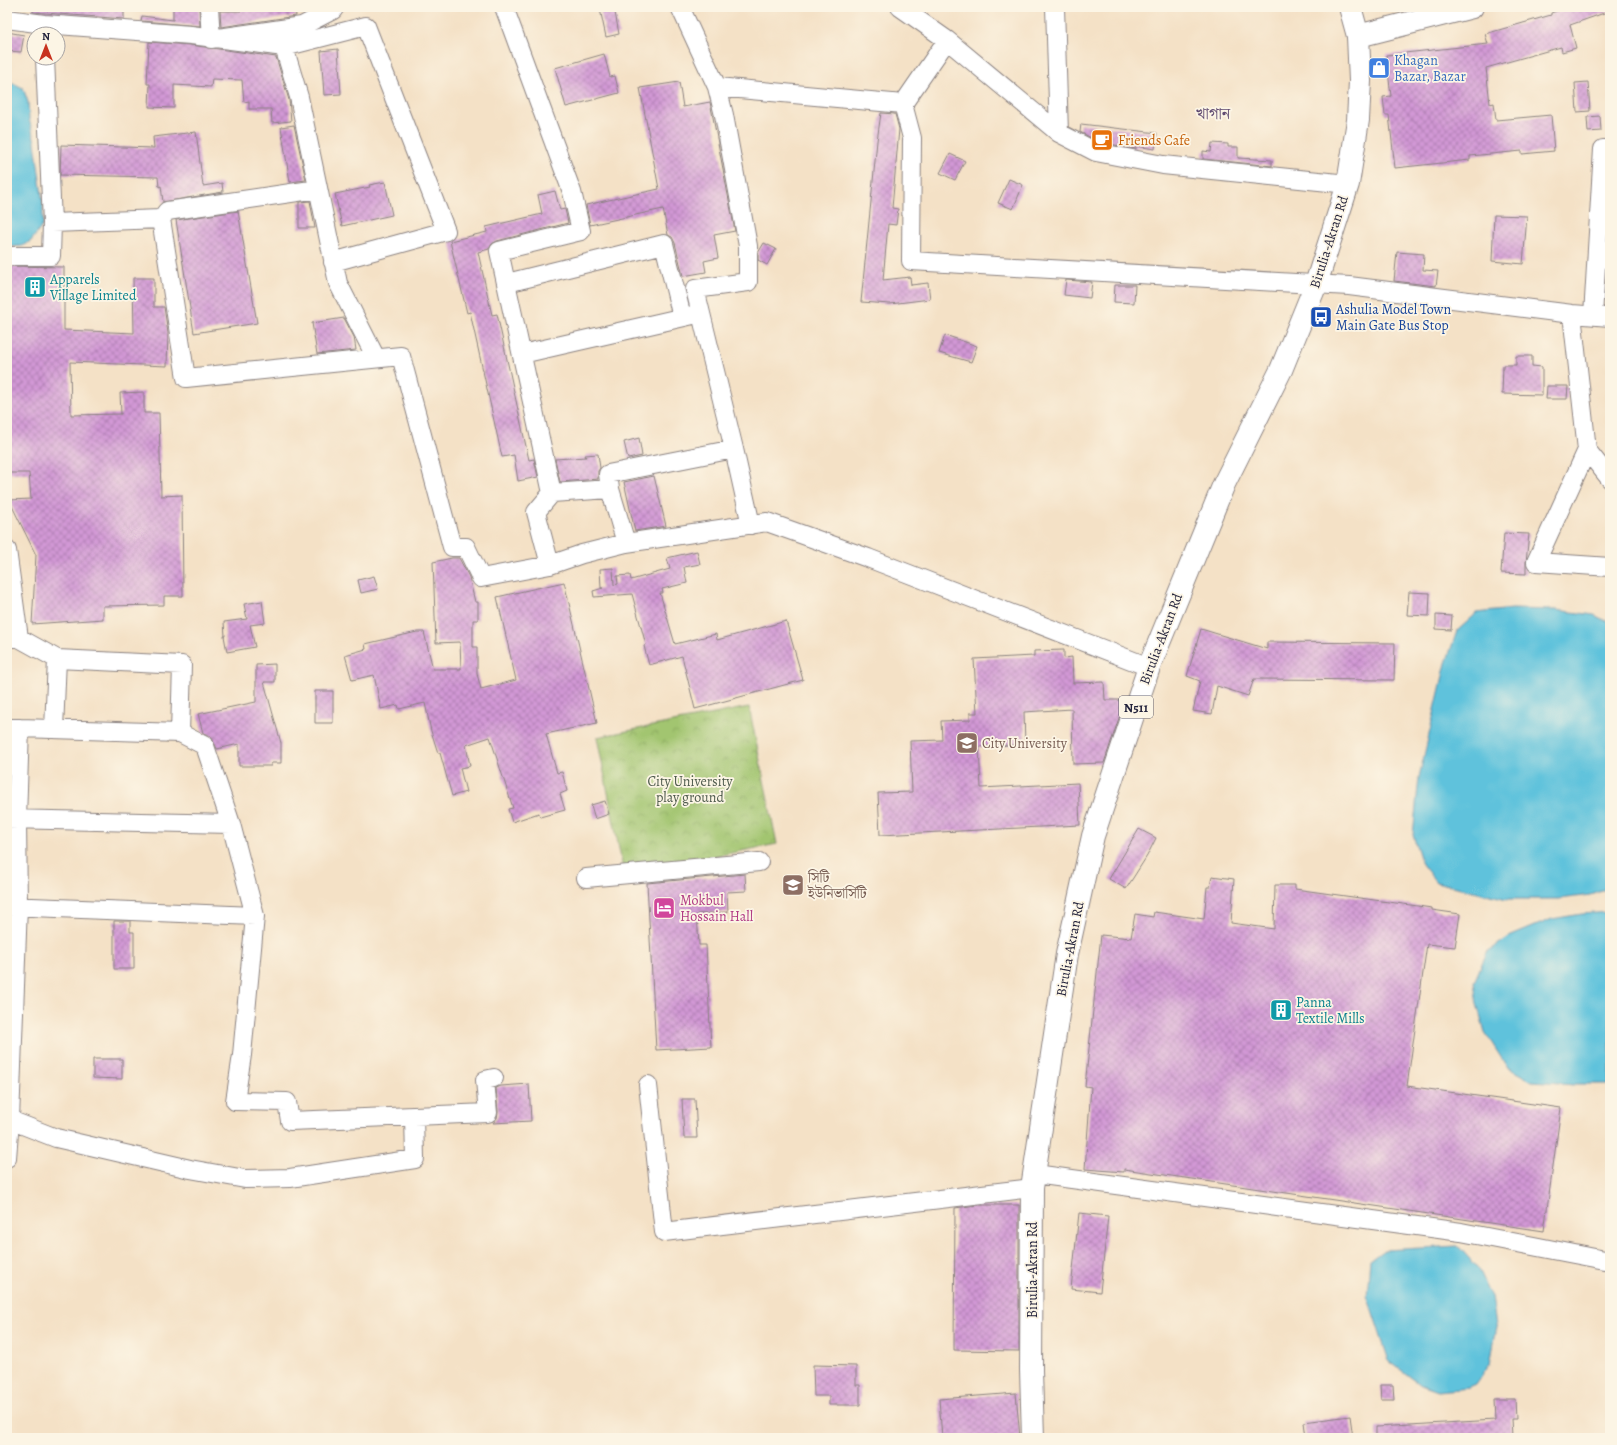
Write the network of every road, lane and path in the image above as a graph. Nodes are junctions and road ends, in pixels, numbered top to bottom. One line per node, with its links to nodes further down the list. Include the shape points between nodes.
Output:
1 (209, 7): 13 (street)
2 (335, 7): 13 (street, via 302,26)
3 (504, 7): 27 (street, via 572,192 581,231 499,251)
4 (680, 7): 17 (street)
5 (900, 7): 14 (street)
6 (1055, 7): 19 (street)
7 (1350, 7): 12 (main road, Birulia-Akran Rd / N511)
8 (1472, 7): 12 (main road)
9 (7, 19): 10 (street)
10 (33, 26)
11 (66, 30): 13 (street, via 191,35)
12 (1358, 36): 21 (main road, Birulia-Akran Rd / N511, via 1358,120)
13 (211, 39): 15 (street)
14 (947, 40): 18 (street); 19 (street)
15 (284, 47): 22 (street, via 299,98); 26 (street, via 366,26 446,231)
16 (45, 66): 24 (street)
17 (717, 87): 18 (street); 29 (street, via 748,246 748,282 695,289)
18 (903, 104): 28 (street, via 912,138 911,261)
19 (1059, 133): 21 (street, via 1096,152 1163,165)
20 (1610, 149): 31 (street, via 1604,149)
21 (1348, 184): 28 (main road, Birulia-Akran Rd / N511)
22 (318, 189): 23 (street, via 167,211); 26 (street)
23 (161, 219): 24 (street); 34 (street, via 186,378)
24 (52, 223): 25 (street, via 51,256)
25 (7, 256)
26 (333, 262): 34 (street, via 338,283)
27 (506, 283): 32 (street, via 664,244); 33 (street)
28 (1316, 284): 30 (street); 47 (main road, Birulia-Akran Rd / N511, via 1281,370 1224,484)
29 (701, 313): 32 (street); 35 (street)
30 (1572, 314): 31 (street); 36 (street)
31 (1602, 316)
32 (682, 317): 33 (street)
33 (522, 354): 39 (street)
34 (376, 358): 43 (street, via 401,356 452,547 466,547 481,578)
35 (734, 449): 38 (street, via 608,474); 40 (street)
36 (1587, 450): 37 (street); 44 (street, via 1536,562)
37 (1610, 479)
38 (610, 489): 39 (street); 41 (street)
39 (552, 493): 43 (street, via 536,512)
40 (751, 525): 41 (street); 47 (street, via 767,522 868,558)
41 (626, 543): 43 (street)
42 (7, 550): 45 (street)
43 (550, 565)
44 (1610, 567)
45 (13, 638): 46 (street)
46 (57, 659): 49 (street); 50 (street, via 182,665)
47 (1149, 667): 63 (main road, Birulia-Akran Rd / N511, via 1093,836 1067,954)
48 (13, 728): 49 (street); 51 (street)
49 (54, 729): 50 (street)
50 (180, 733): 52 (street, via 205,746)
51 (12, 819): 52 (street); 55 (street)
52 (231, 824): 56 (street)
53 (759, 862): 54 (street)
54 (586, 878)
55 (12, 906): 56 (street); 57 (street)
56 (255, 916): 60 (street, via 242,1055 235,1101 287,1102 290,1121)
57 (11, 998): 61 (street)
58 (494, 1078): 60 (street, via 485,1080 488,1112)
59 (648, 1085): 63 (street, via 664,1232)
60 (414, 1116): 61 (street, via 415,1159 290,1178 245,1179 56,1138)
61 (10, 1120): 62 (street)
62 (7, 1158)
63 (1034, 1181): 64 (street, via 1461,1232); 65 (main road, Birulia-Akran Rd / N511, via 1031,1370)
64 (1610, 1261)
65 (1033, 1438)

